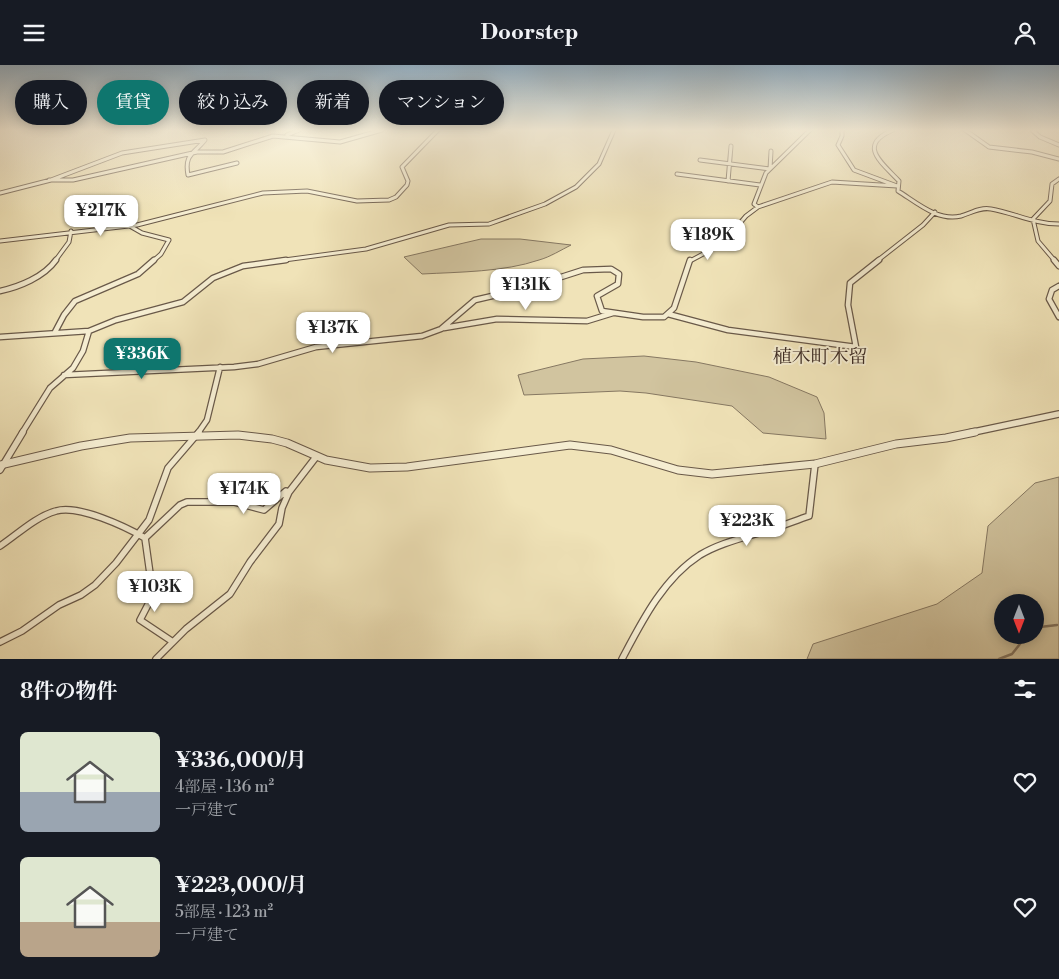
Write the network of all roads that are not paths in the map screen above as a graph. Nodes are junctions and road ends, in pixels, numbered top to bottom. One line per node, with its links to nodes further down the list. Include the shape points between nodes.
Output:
1 (112, 158): 17 (street)
2 (171, 158): 17 (street, via 99,175)
3 (189, 158): 12 (street, via 188,175)
4 (411, 158): 26 (street, via 402,167 407,185 389,200 357,201 307,191 264,193)
5 (602, 158): 36 (street, via 568,192 489,224 449,225 366,249 243,265 213,278 182,302)
6 (730, 158): 13 (street)
7 (771, 158): 14 (street)
8 (782, 158): 14 (street)
9 (846, 158): 20 (street, via 854,169)
10 (878, 158): 20 (street, via 899,181)
11 (700, 160): 13 (street)
12 (237, 163)
13 (730, 164): 14 (street); 18 (street)
14 (770, 169): 19 (street)
15 (677, 174): 18 (street)
16 (1059, 179): 24 (street, via 1052,184 1050,201)
17 (49, 180): 21 (street)
18 (728, 181): 19 (street)
19 (760, 185): 22 (street, via 754,204)
20 (897, 186): 22 (street, via 832,182); 23 (street, via 898,191)
21 (0, 193)
22 (758, 207): 33 (street, via 722,244 690,260 674,308)
23 (935, 213): 24 (street, via 956,218 985,208); 33 (street, via 850,283 847,303 856,347 728,330)
24 (1032, 219): 25 (street); 29 (street, via 1038,241)
25 (1059, 224)
26 (128, 225): 27 (street); 37 (street, via 142,233 168,240 161,255 138,274 75,301)
27 (71, 231): 28 (street); 31 (street, via 72,238 67,248 51,267 11,289)
28 (0, 241)
29 (1059, 266)
30 (1059, 286): 34 (street, via 1052,289 1049,299)
31 (0, 291)
32 (613, 313): 33 (street, via 664,317); 35 (street, via 571,323 508,319); 35 (street, via 602,311 597,296 618,284 619,274 611,269 592,269 575,271 527,289 480,298)
33 (668, 314)
34 (1059, 317)
35 (442, 328): 39 (street, via 422,336 316,347 258,364)
36 (89, 331): 37 (street); 40 (street, via 84,351)
37 (55, 332): 38 (street)
38 (0, 337)
39 (220, 367): 40 (street); 42 (street, via 206,419)
40 (64, 375): 45 (street, via 50,388)
41 (1059, 414): 44 (street, via 946,438 896,444)
42 (196, 435): 43 (street, via 272,439); 45 (street, via 109,441); 47 (street, via 168,468 154,511)
43 (316, 457): 44 (street, via 349,466 390,469 570,445 611,450 659,466 696,473 734,473); 46 (street)
44 (815, 464): 53 (street, via 809,516 719,546 697,557 660,594)
45 (1, 466)
46 (289, 492): 48 (street, via 286,491 264,510 234,502 187,502); 51 (street, via 279,524 230,594)
47 (138, 534): 48 (street); 49 (street, via 65,508 50,513); 50 (street, via 95,585)
48 (145, 538): 51 (street, via 153,595 140,620)
49 (0, 546)
50 (0, 642)
51 (173, 642): 52 (street)
52 (156, 659)
53 (622, 659)

